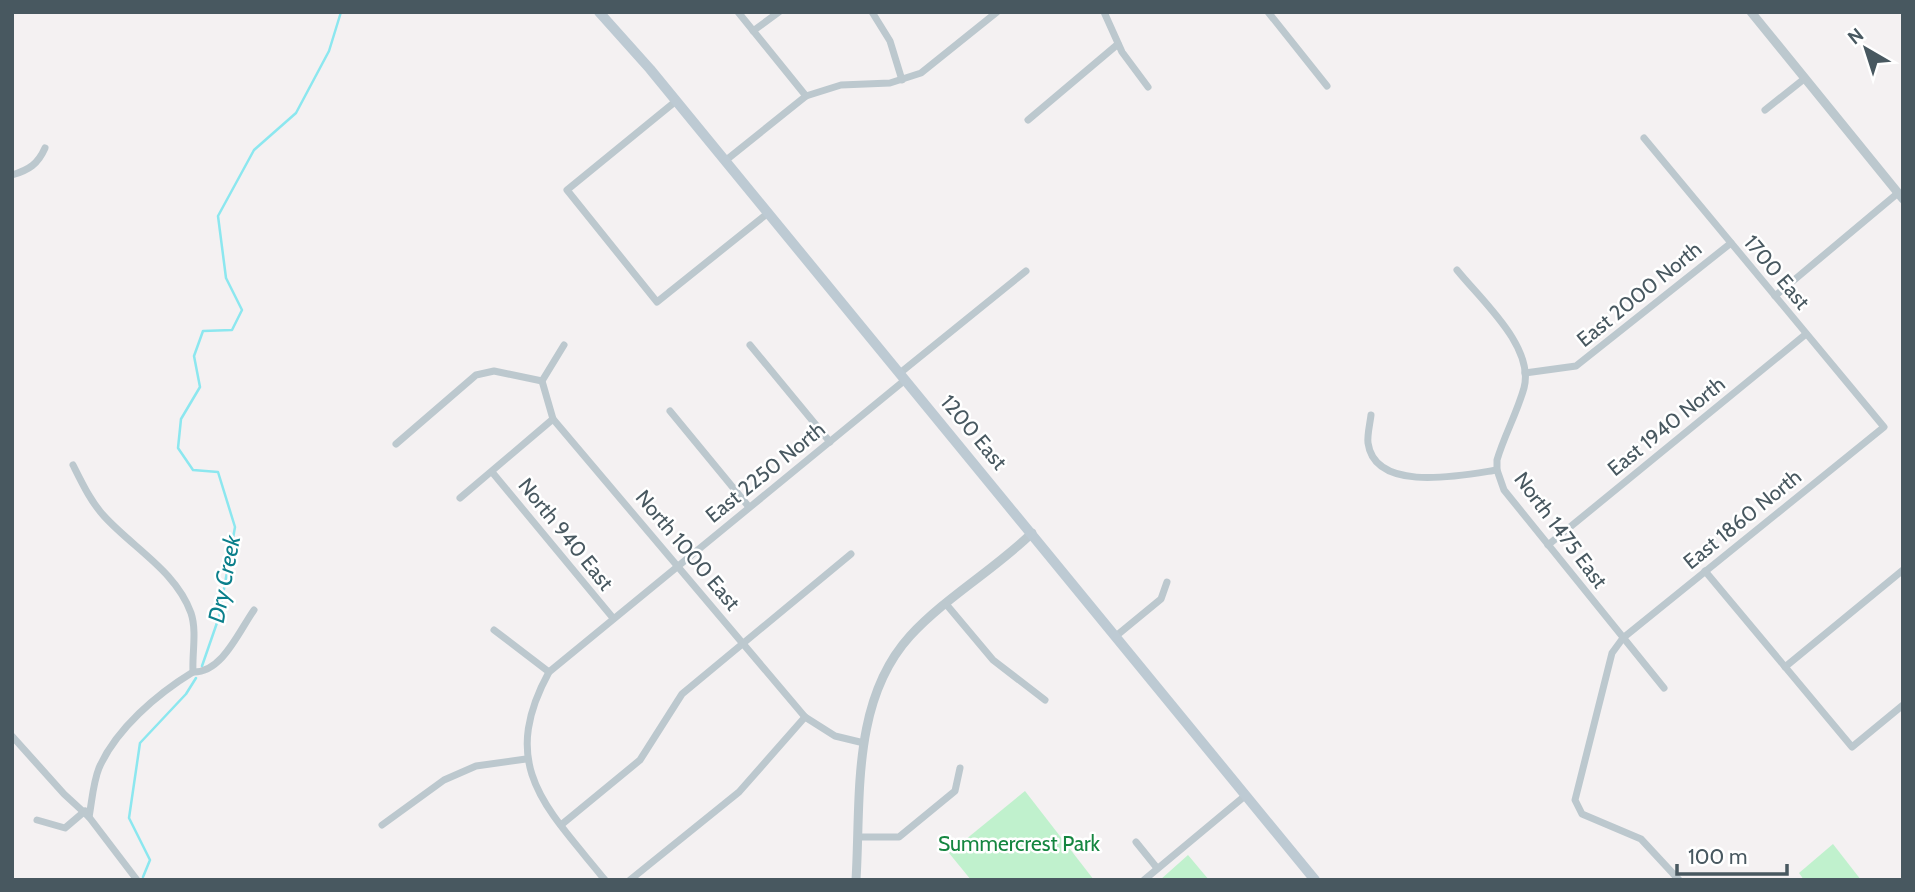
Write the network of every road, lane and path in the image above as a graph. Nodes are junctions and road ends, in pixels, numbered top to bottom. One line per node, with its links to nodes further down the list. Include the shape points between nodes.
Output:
1 (599, 12): 16 (main road, 1200 East)
2 (738, 12): 9 (street)
3 (779, 12): 9 (street)
4 (872, 12): 12 (street, via 890,41)
5 (1104, 12): 10 (street)
6 (1751, 12): 11 (street)
7 (993, 13): 12 (street, via 921,73)
8 (1270, 13): 13 (street)
9 (754, 32): 15 (street)
10 (1118, 44): 14 (street); 18 (street)
11 (1804, 79): 17 (street); 23 (street)
12 (902, 80): 15 (street, via 841,85)
13 (1327, 86)
14 (1148, 87)
15 (806, 96): 21 (street)
16 (676, 101): 21 (main road, 1200 East); 24 (street, via 567,190 657,302)
17 (1765, 110)
18 (1028, 120)
19 (1644, 138): 25 (street, 1700 East)
20 (45, 148): 22 (street, via 40,160)
21 (725, 160): 24 (main road, 1200 East)
22 (12, 175)
23 (1901, 194): 28 (street)
24 (768, 213): 33 (main road, 1200 East)
25 (1731, 243): 28 (street, 1700 East); 32 (street, East 2000 North, via 1576,366)
26 (1457, 270): 32 (street, via 1517,345)
27 (1026, 271): 33 (street, East 2250 North)
28 (1775, 296): 29 (street, 1700 East)
29 (1806, 334): 38 (street, 1700 East); 47 (street, East 1940 North)
30 (564, 345): 34 (street)
31 (750, 345): 39 (street)
32 (1525, 373): 42 (street, North 1475 East)
33 (903, 377): 39 (street, East 2250 North); 46 (main road, 1200 East)
34 (542, 381): 37 (street, North 1000 East); 40 (street, via 494,371 476,375)
35 (670, 411): 45 (street)
36 (1371, 415): 42 (street, via 1368,443 1372,455 1392,472 1419,479)
37 (553, 419): 43 (street); 49 (street, North 1000 East)
38 (1884, 427): 51 (street, East 1860 North)
39 (830, 442): 45 (street, East 2250 North)
40 (396, 444)
41 (73, 465): 61 (street, via 102,514 158,564 183,596 192,614)
42 (1497, 470): 47 (street, North 1475 East, via 1504,490)
43 (492, 472): 44 (street); 55 (street, North 940 East)
44 (460, 498)
45 (750, 508): 49 (street, East 2250 North)
46 (1032, 533): 53 (street); 57 (main road, 1200 East)
47 (1548, 545): 58 (street, North 1475 East)
48 (851, 554): 59 (street)
49 (680, 565): 55 (street, East 2250 North); 59 (street, North 1000 East)
50 (1903, 570): 60 (street)
51 (1705, 571): 58 (street, East 1860 North); 60 (street)
52 (1167, 582): 57 (street, via 1161,599)
53 (946, 604): 64 (street, via 993,660); 68 (street, via 894,657 871,707)
54 (254, 610): 61 (street, via 217,663)
55 (612, 618): 62 (street, East 2250 North)
56 (494, 630): 62 (street)
57 (1116, 636): 71 (main road, 1200 East)
58 (1623, 638): 63 (street, North 1475 East); 85 (street, via 1612,653 1599,694 1575,800 1582,814 1641,839)
59 (744, 644): 66 (street, North 1000 East); 75 (street, via 682,694 640,760)
60 (1785, 667): 65 (street, via 1852,747)
61 (193, 672): 72 (street, via 156,700 113,743 98,770)
62 (549, 672): 69 (street, via 528,724)
63 (1664, 688)
64 (1045, 700)
65 (1903, 705)
66 (805, 717): 68 (street, North 1000 East, via 835,736); 81 (street, via 739,792)
67 (12, 736): 72 (street)
68 (864, 743): 76 (street)
69 (526, 759): 74 (street, via 476,766 444,780); 75 (street, via 540,796)
70 (960, 768): 76 (street, via 955,791 899,837)
71 (1246, 795): 78 (street); 84 (main road, 1200 East)
72 (87, 814): 73 (street, via 65,828); 79 (street)
73 (37, 820)
74 (382, 825)
75 (561, 825): 80 (street)
76 (859, 837): 82 (street)
77 (1136, 842): 78 (street)
78 (1157, 868): 83 (street)
79 (137, 880)
80 (605, 880)
81 (630, 880)
82 (856, 880)
83 (1144, 880)
84 (1315, 880)
85 (1679, 880)

